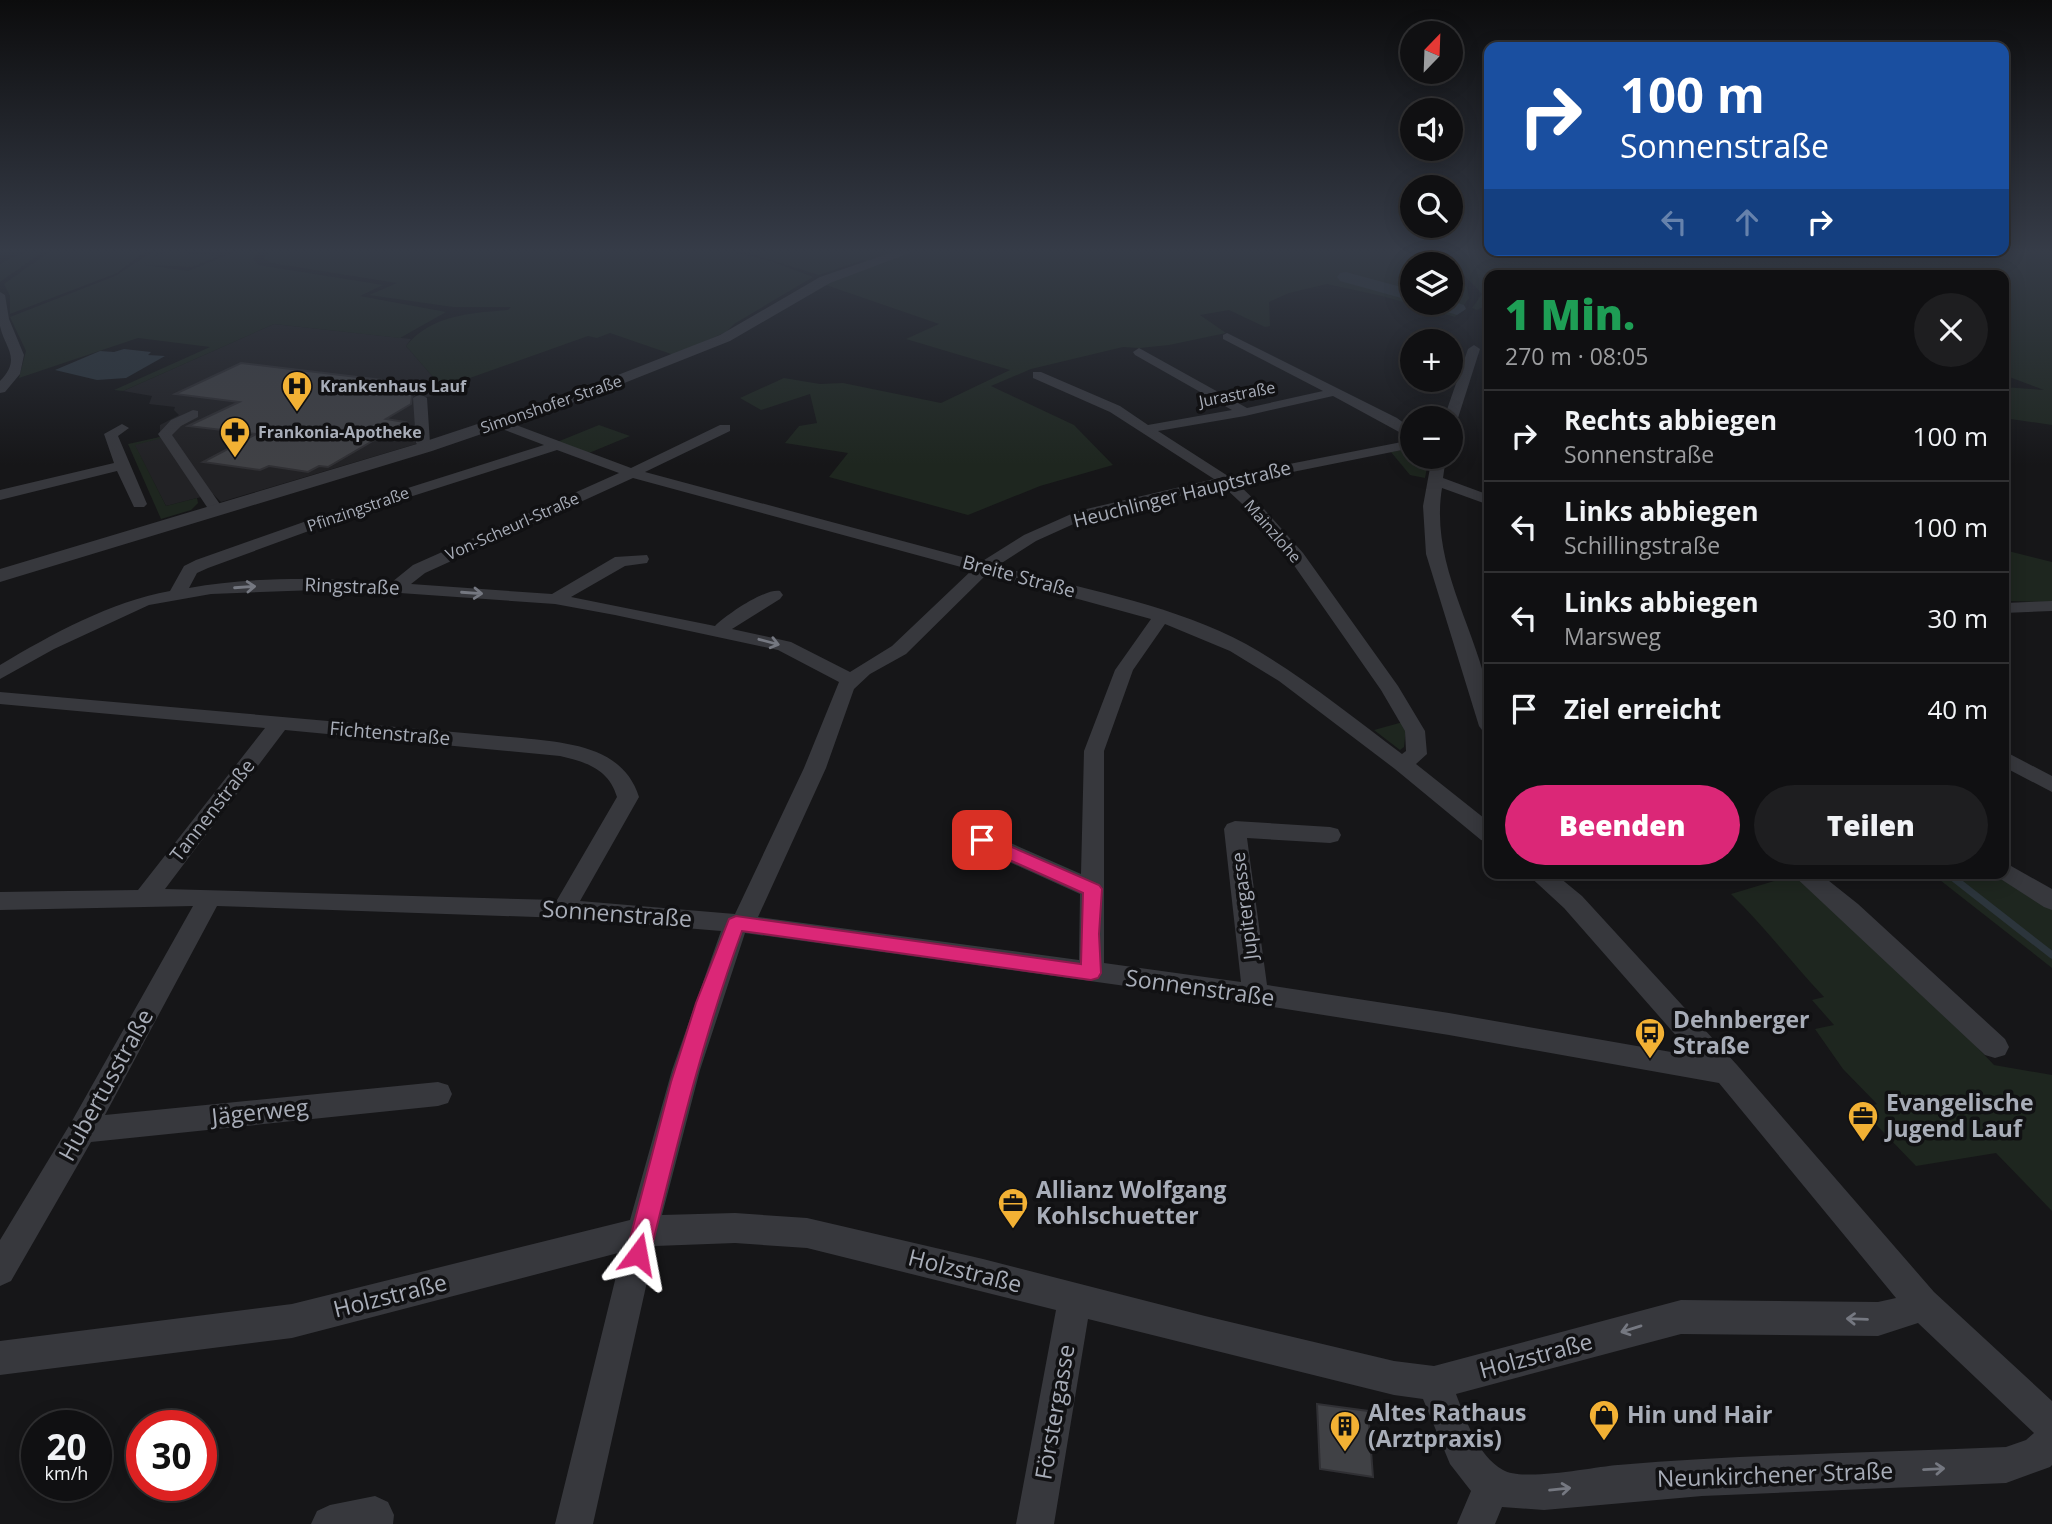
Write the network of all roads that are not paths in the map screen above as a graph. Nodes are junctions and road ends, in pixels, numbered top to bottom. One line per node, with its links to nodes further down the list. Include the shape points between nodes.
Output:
1 (5, 322): 8 (street, via 18,355 13,374)
2 (756, 322): 6 (street)
3 (1227, 337): 9 (street)
4 (1474, 349): 11 (street)
5 (1139, 352): 12 (street)
6 (674, 359): 14 (street, Simonshofer Straße)
7 (1037, 375): 18 (street, Mainzlohe, via 1115,409)
8 (0, 389)
9 (1334, 392): 12 (street, Jurastraße); 15 (street)
10 (420, 398): 21 (street)
11 (1456, 406)
12 (1245, 412): 18 (street, Jurastraße)
13 (193, 414): 30 (street, via 165,434)
14 (497, 422): 19 (street, Breite Straße); 21 (street, Simonshofer Straße)
15 (1400, 427)
16 (122, 428): 22 (street, via 111,434)
17 (725, 428): 24 (street, Von-Scheurl-Straße)
18 (1146, 429): 26 (street, Mainzlohe)
19 (554, 446): 24 (street, Breite Straße); 35 (street, Pfinzingstraße, via 202,564 190,569)
20 (1400, 446): 26 (street, Heuchlinger Hauptstraße)
21 (426, 447): 30 (street, Simonshofer Straße)
22 (122, 465): 27 (street); 29 (street)
23 (1437, 469): 25 (street)
24 (632, 473): 32 (street, Breite Straße); 34 (street, Von-Scheurl-Straße, via 419,569)
25 (1435, 480): 28 (street); 45 (street, via 1431,506 1434,554)
26 (1226, 481): 32 (street, Heuchlinger Hauptstraße, via 1084,514 1030,538); 48 (street, Mainzlohe, via 1297,557 1391,690 1415,732 1416,754)
27 (0, 495)
28 (1484, 497)
29 (139, 503)
30 (216, 510): 33 (street, Simonshofer Straße)
31 (641, 559): 37 (street, via 621,561)
32 (985, 567): 40 (street, Breite Straße); 43 (street, Heuchlinger Hauptstraße, via 899,650)
33 (0, 576)
34 (397, 587): 35 (street, Ringstraße, one-way to 34, via 281,584); 37 (street, Ringstraße, one-way to 37)
35 (177, 594): 42 (street, Ringstraße, via 117,611)
36 (774, 595): 41 (street)
37 (555, 599): 41 (street, Ringstraße)
38 (2052, 606): 39 (street)
39 (2009, 608)
40 (1162, 616): 48 (street, Breite Straße, via 1237,647 1286,677); 57 (street, via 1124,670 1094,751)
41 (720, 631): 43 (street, Ringstraße, one-way to 43, via 784,646)
42 (0, 673)
43 (850, 680): 64 (street, via 815,768)
44 (0, 698): 46 (street, Fichtenstraße)
45 (1484, 710)
46 (279, 724): 58 (street, Tannenstraße); 63 (street, Fichtenstraße, via 547,748 600,761 617,771 627,783 628,797)
47 (2009, 761): 49 (street)
48 (1402, 764): 50 (street, Breite Straße)
49 (2052, 785)
50 (1484, 830)
51 (1330, 835): 66 (street, Jupitergasse, via 1235,829)
52 (982, 840): 57 (street)
53 (2009, 873): 61 (street)
54 (1545, 879): 62 (street)
55 (1557, 879): 62 (street)
56 (1810, 879): 67 (street)
57 (1093, 889): 65 (street)
58 (146, 897): 59 (street, Sonnenstraße); 60 (street, Sonnenstraße)
59 (210, 897): 63 (street, Sonnenstraße); 70 (street, Hubertusstraße)
60 (0, 901)
61 (2052, 901)
62 (1573, 902): 68 (street)
63 (564, 909): 64 (street, Sonnenstraße)
64 (739, 924): 65 (street, Sonnenstraße); 71 (street, via 706,1003)
65 (1091, 973): 66 (street, Sonnenstraße)
66 (1255, 994): 68 (street, Sonnenstraße)
67 (1995, 1047)
68 (1727, 1073): 74 (street)
69 (438, 1094): 70 (street, Jägerweg)
70 (82, 1130): 72 (street, Hubertusstraße)
71 (644, 1231): 73 (street, Holzstraße, via 735,1228 807,1233); 75 (street, Holzstraße, via 292,1321); 82 (street)
72 (0, 1270)
73 (1074, 1299): 76 (street, Holzstraße, via 1394,1378); 83 (street, Förstergasse)
74 (1922, 1304): 76 (street, Holzstraße, one-way to 76, via 1878,1319 1682,1317); 77 (street)
75 (0, 1358)
76 (1434, 1383): 79 (street, via 1464,1454)
77 (2052, 1425)
78 (2052, 1441): 79 (street, Neunkirchener Straße, one-way to 78, via 1523,1493 1650,1480 2006,1465 2037,1454)
79 (1493, 1485): 84 (street)
80 (330, 1524): 81 (street, via 375,1515)
81 (374, 1524)
82 (574, 1524)
83 (1035, 1524)
84 (1476, 1524)

